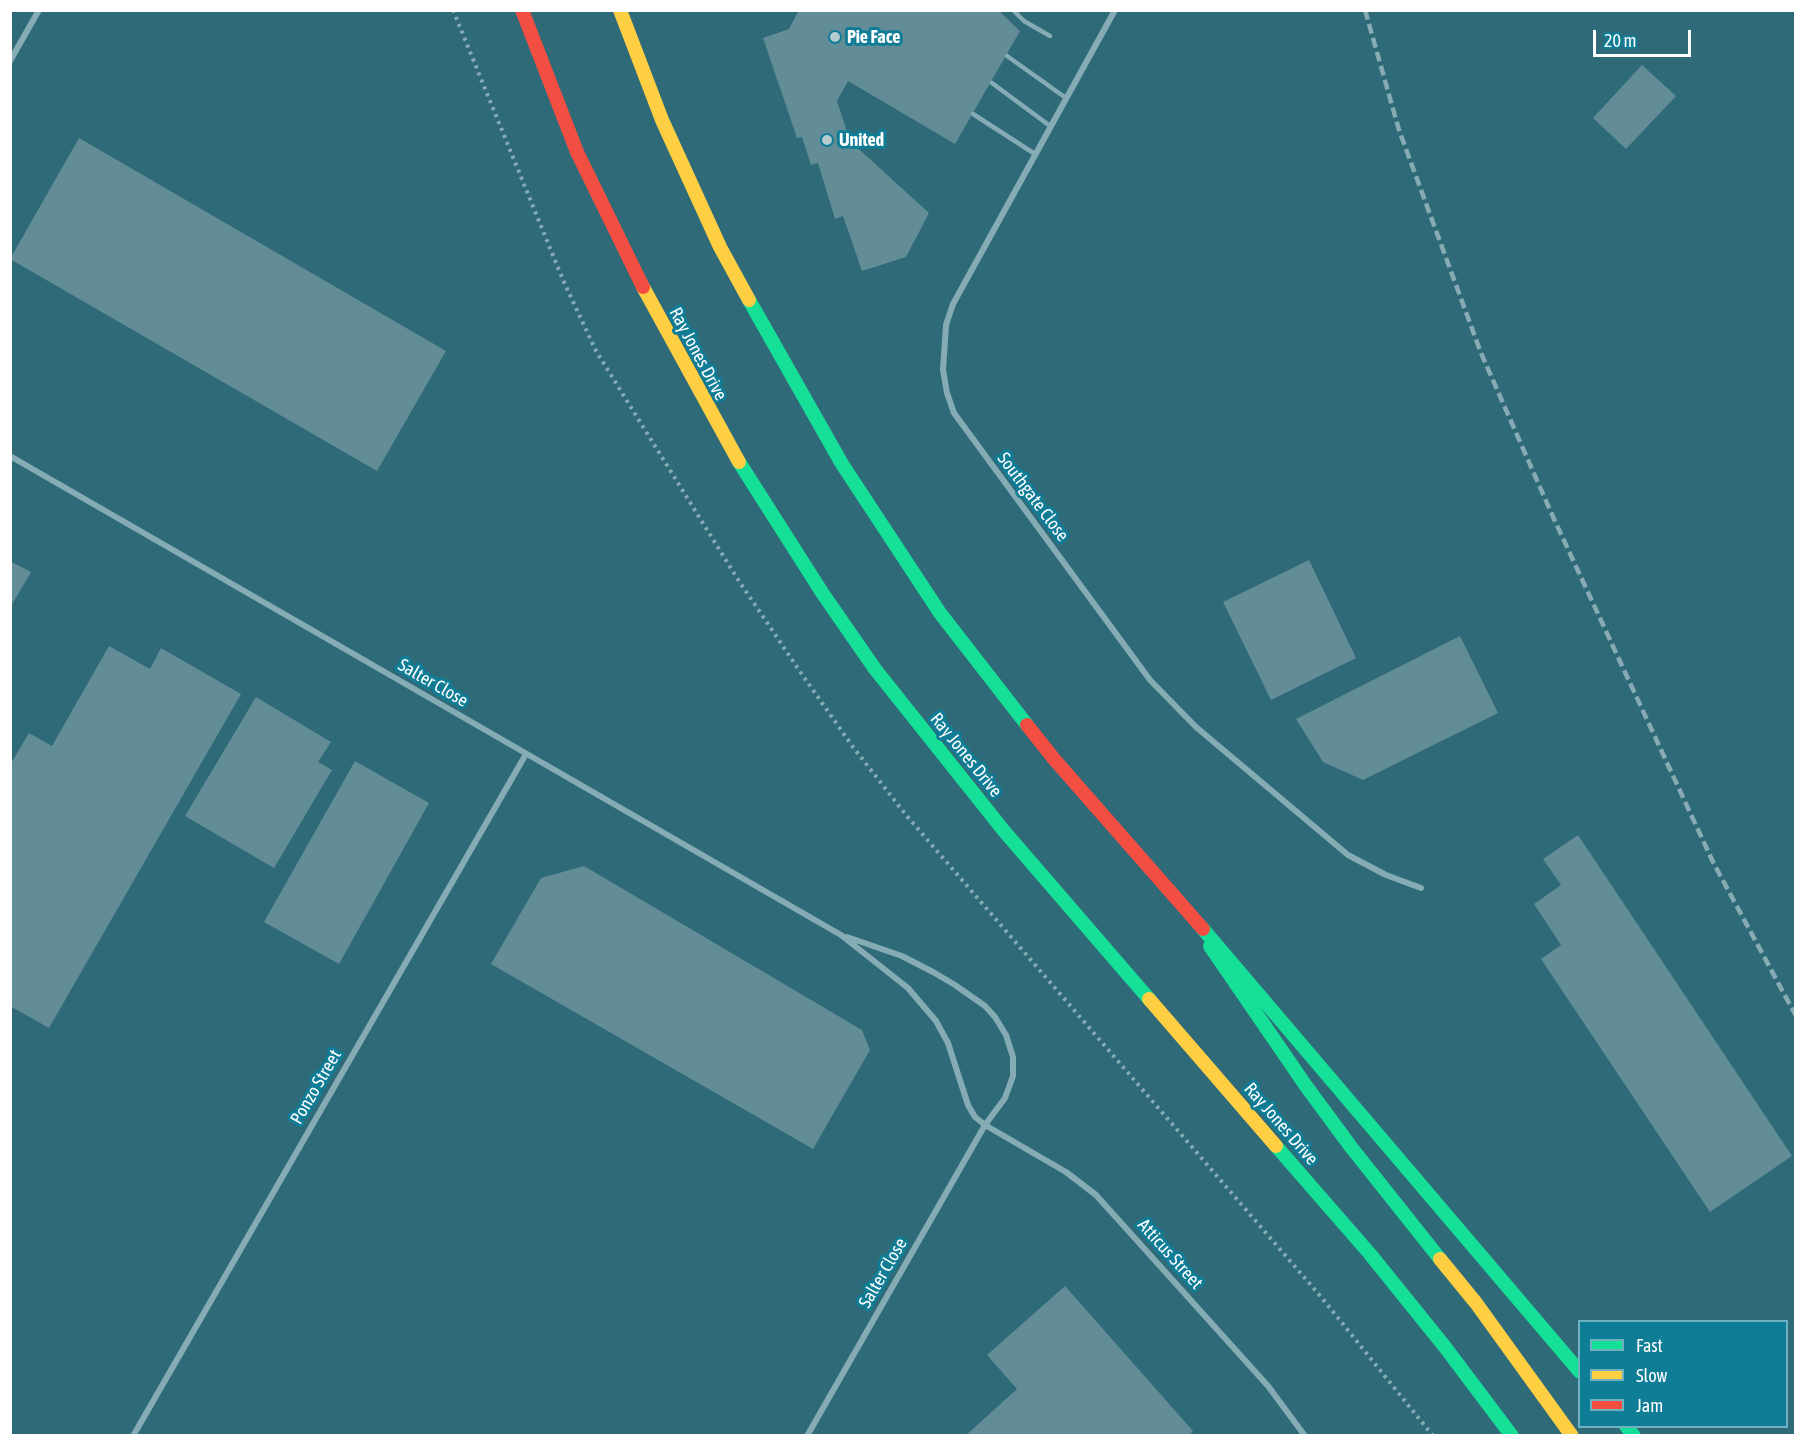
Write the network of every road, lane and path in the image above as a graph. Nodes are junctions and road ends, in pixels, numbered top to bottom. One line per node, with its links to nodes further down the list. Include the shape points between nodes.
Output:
1 (39, 10): 9 (street)
2 (453, 10): 25 (path, via 596,351 736,578 801,673 906,815 1322,1298)
3 (522, 10): 26 (main road, Ray Jones Drive, via 577,152 652,306 736,459 875,669 1004,831 1370,1254)
4 (620, 10): 18 (main road, via 662,120 720,247 842,464 940,613 1000,692)
5 (1013, 10): 7 (lane)
6 (1115, 10): 11 (street, Southgate Close)
7 (1050, 36)
8 (1007, 56): 11 (lane)
9 (10, 61)
10 (992, 83): 13 (lane)
11 (1066, 98): 13 (street, Southgate Close)
12 (973, 114): 14 (lane)
13 (1050, 126): 14 (street, Southgate Close)
14 (1035, 154): 17 (street, Southgate Close, via 969,273 946,325 943,370 954,413 1150,680 1196,727 1348,855)
15 (10, 456): 16 (street, Salter Close)
16 (526, 754): 19 (street, Salter Close); 22 (street, Ponzo Street)
17 (1421, 888)
18 (1180, 902): 21 (main road); 27 (main road, via 1306,1086 1476,1303)
19 (841, 935): 20 (street, Salter Close, via 908,988 936,1021 971,1111); 20 (street, Salter Close, via 933,972 972,996 995,1017 1010,1045 1013,1076 1005,1098)
20 (985, 1125): 23 (street, Salter Close); 24 (street, Atticus Street, via 1066,1172 1096,1195 1268,1386)
21 (1578, 1370)
22 (134, 1436)
23 (807, 1436)
24 (1305, 1436)
25 (1432, 1436)
26 (1512, 1436)
27 (1572, 1436)

